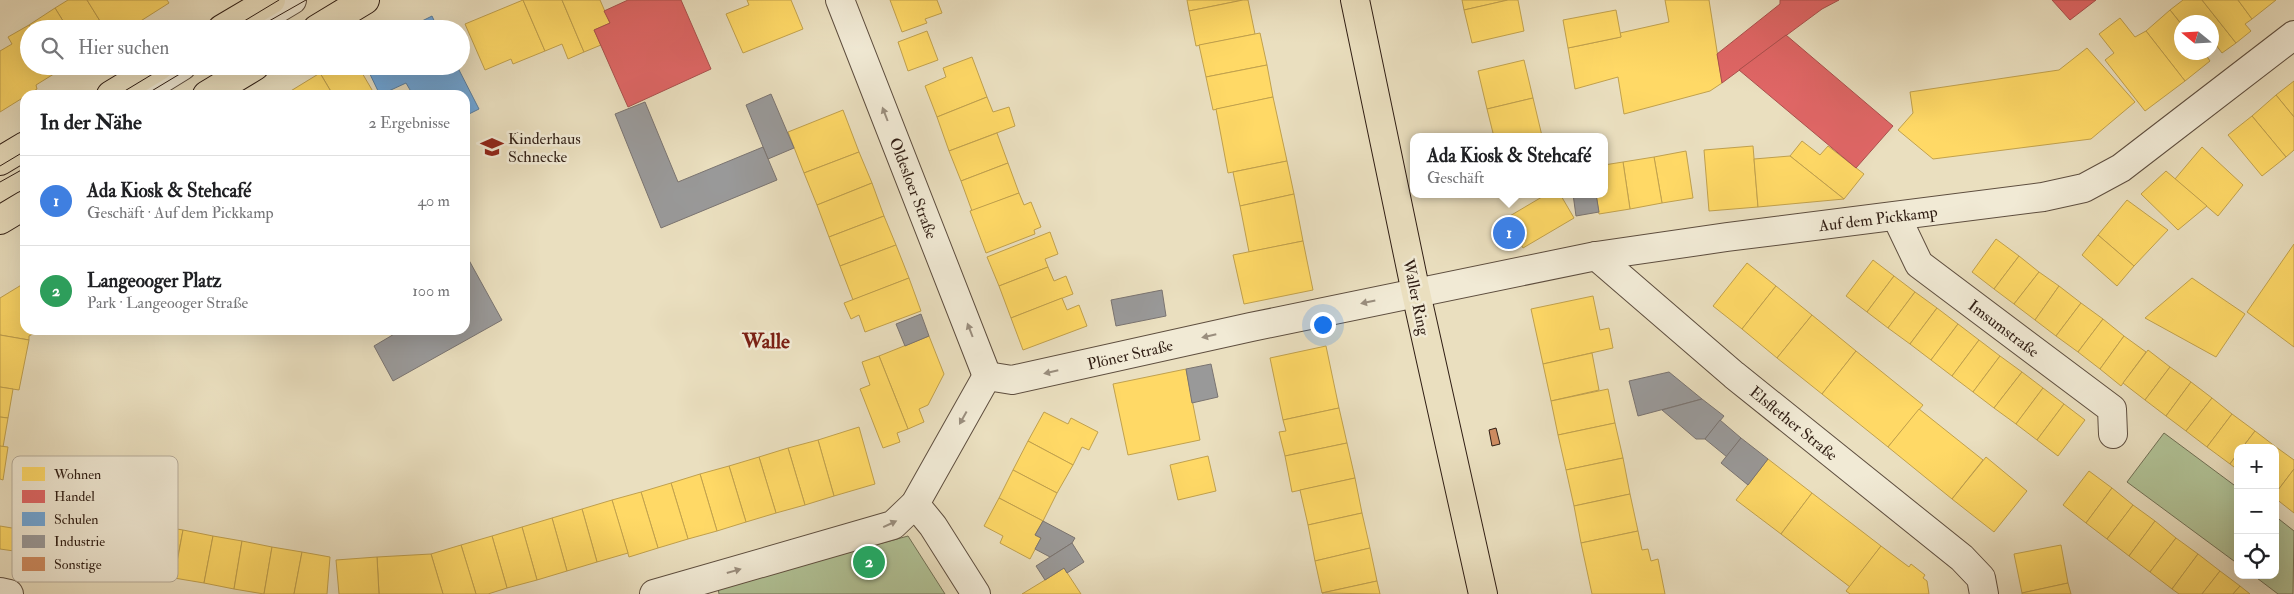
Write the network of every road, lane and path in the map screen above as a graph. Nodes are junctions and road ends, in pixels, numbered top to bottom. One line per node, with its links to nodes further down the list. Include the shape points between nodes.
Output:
1 (271, 0): 6 (main road)
2 (292, 0): 7 (street)
3 (365, 0): 8 (main road)
4 (840, 0): 25 (street, Oldesloer Straße, one-way to 4)
5 (1355, 0): 24 (main road, Waller Ring)
6 (237, 20)
7 (259, 20)
8 (332, 20)
9 (2294, 35): 21 (street, Auf dem Pickkamp, via 2121,168 2084,188 2043,197)
10 (144, 75): 13 (main road)
11 (167, 75): 14 (street)
12 (240, 75): 15 (main road)
13 (118, 90)
14 (142, 90)
15 (215, 90)
16 (20, 149): 17 (main road)
17 (0, 161)
18 (20, 163): 19 (street)
19 (0, 175)
20 (20, 208): 22 (main road)
21 (1896, 216): 23 (street, Auf dem Pickkamp); 26 (street, Imsumstraße, via 1919,264 2112,409)
22 (0, 220)
23 (1596, 256): 24 (street, Auf dem Pickkamp); 34 (street, Elsflether Straße, via 1734,376 1962,558 1981,578)
24 (1416, 293): 25 (street, Plöner Straße, one-way to 25, via 1012,380); 33 (main road, Waller Ring)
25 (988, 376): 27 (street, one-way to 27)
26 (2113, 434)
27 (915, 504): 28 (street, one-way to 27, via 893,525); 32 (street, via 933,526)
28 (707, 587): 31 (street)
29 (0, 592): 30 (street)
30 (9, 594)
31 (654, 594)
32 (976, 594)
33 (1483, 594)
34 (1984, 594)

